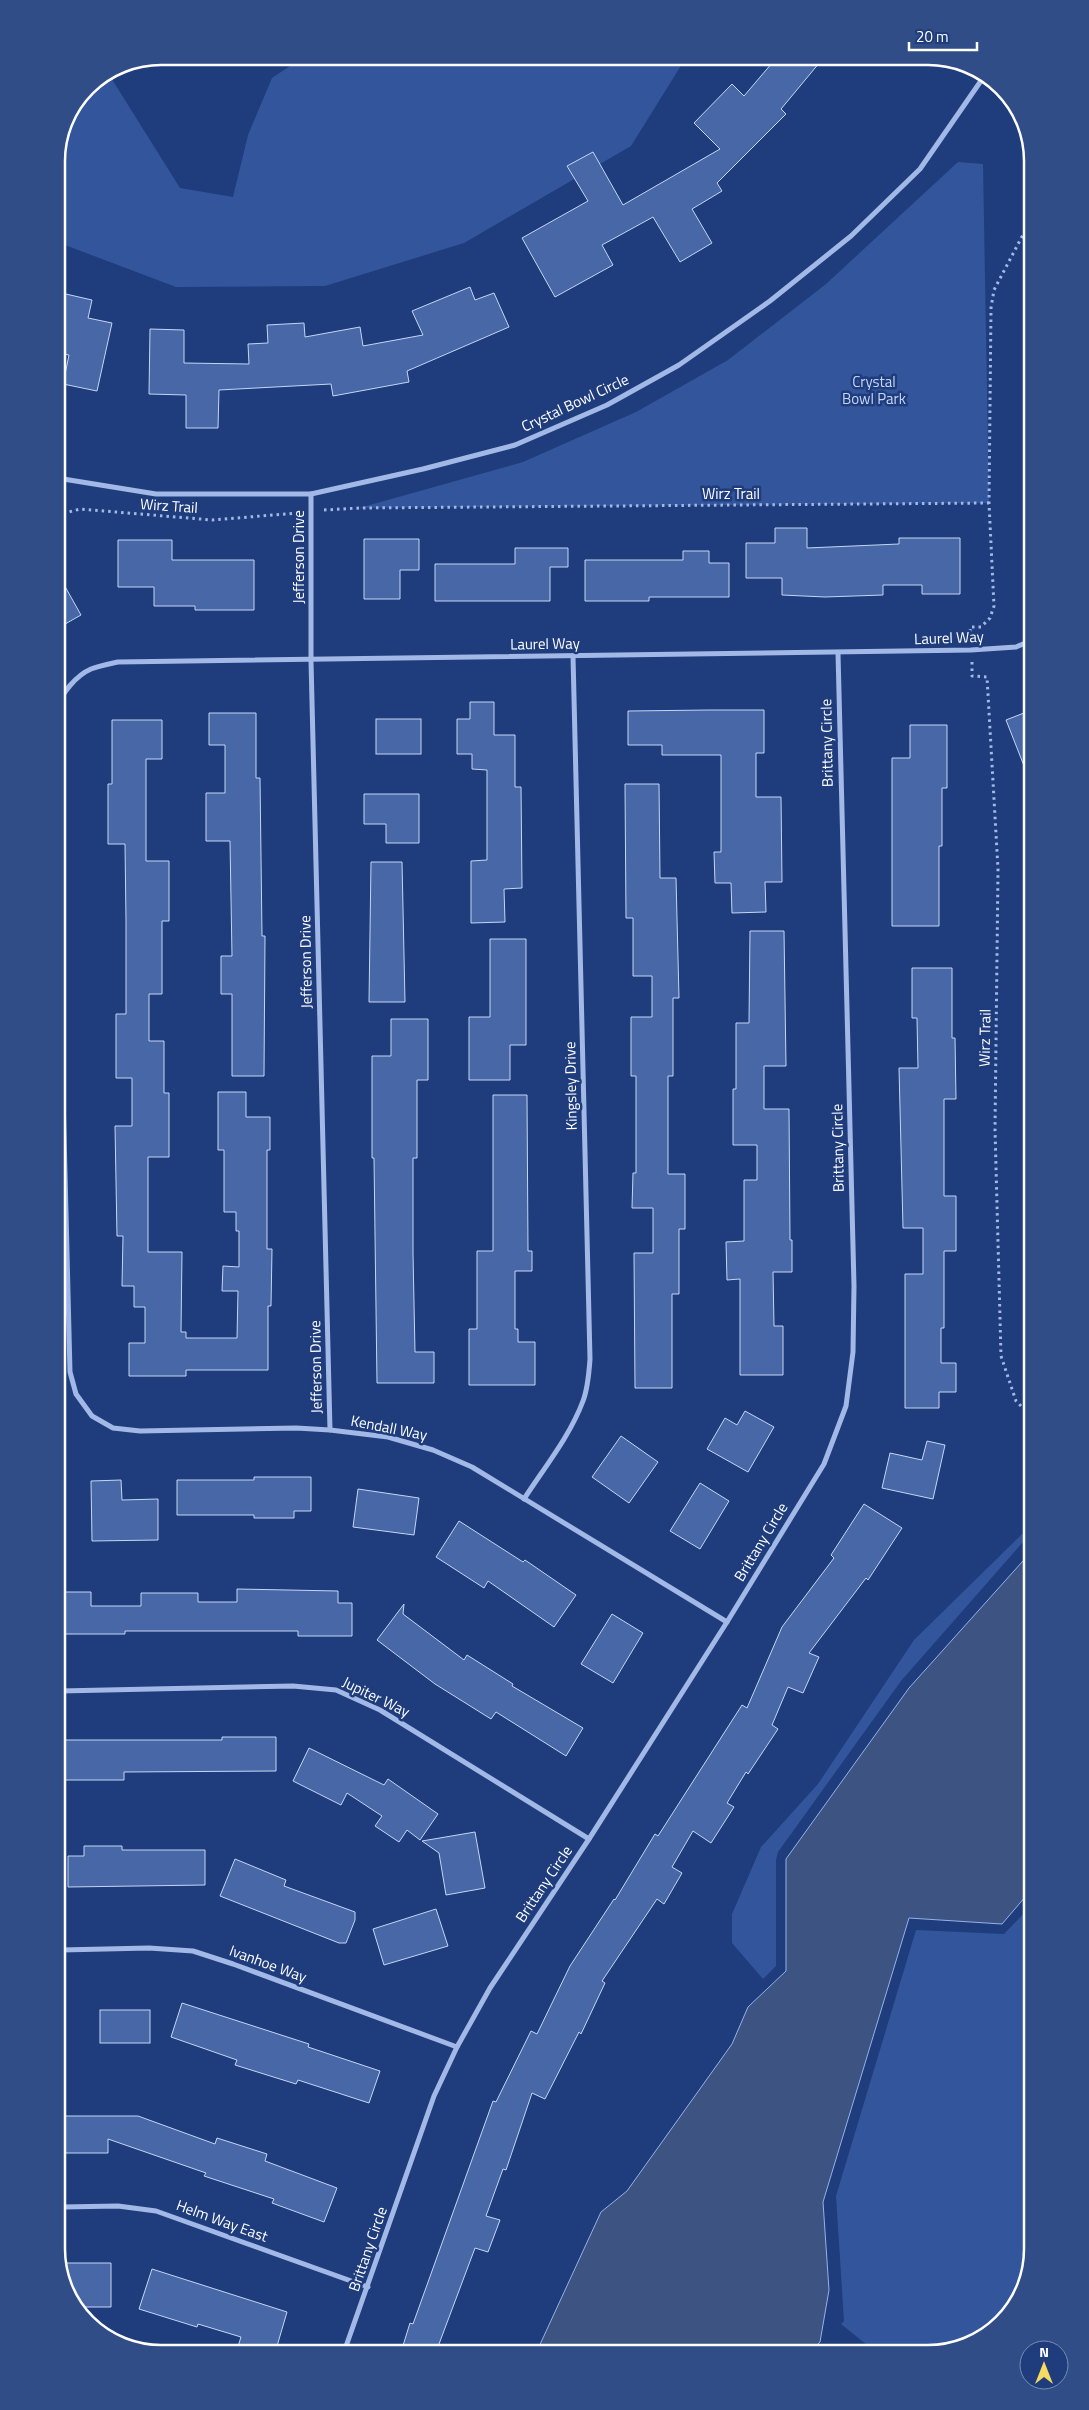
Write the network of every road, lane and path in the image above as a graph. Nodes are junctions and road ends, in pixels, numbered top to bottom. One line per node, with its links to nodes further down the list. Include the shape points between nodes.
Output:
1 (981, 81): 4 (street, Crystal Bowl Circle, via 920,169 851,236 770,301 679,365 607,405 515,445)
2 (1024, 233): 5 (path, via 994,290 991,308)
3 (65, 479): 4 (street, Crystal Bowl Circle, via 156,494)
4 (311, 494): 13 (street, Jefferson Drive)
5 (989, 504): 6 (path, Wirz Trail); 9 (path, via 994,606 990,618 981,627)
6 (335, 509)
7 (65, 513): 8 (path, Wirz Trail, via 80,510 212,520)
8 (280, 515)
9 (970, 627)
10 (1024, 644): 11 (street, Laurel Way, via 971,650)
11 (838, 653): 12 (street, Laurel Way); 20 (street, Brittany Circle, via 854,1352 846,1406 824,1464)
12 (573, 656): 13 (street, Laurel Way); 19 (street, Kingsley Drive, via 590,1359 583,1400)
13 (311, 660): 15 (street, Laurel Way, via 118,662 90,670); 18 (street, Jefferson Drive)
14 (972, 666): 17 (path, Wirz Trail, via 972,676 987,677 998,868 995,1129 1001,1356 1016,1401)
15 (65, 693)
16 (65, 1174): 18 (street, Kendall Way, via 70,1372 76,1394 92,1416 113,1428 140,1432)
17 (1024, 1410)
18 (330, 1430): 19 (street, Kendall Way, via 388,1438 433,1450 472,1467)
19 (524, 1499): 20 (street, Kendall Way)
20 (727, 1622): 22 (street, Brittany Circle)
21 (65, 1691): 22 (street, Jupiter Way, via 292,1686 336,1690 380,1710)
22 (589, 1839): 24 (street, Brittany Circle, via 490,1988)
23 (65, 1950): 24 (street, Ivanhoe Way, via 149,1948 193,1951)
24 (457, 2047): 26 (street, Brittany Circle, via 434,2096)
25 (65, 2207): 26 (street, Helm Way East, via 118,2206 156,2211)
26 (368, 2288): 27 (street, Brittany Circle)
27 (347, 2345)

